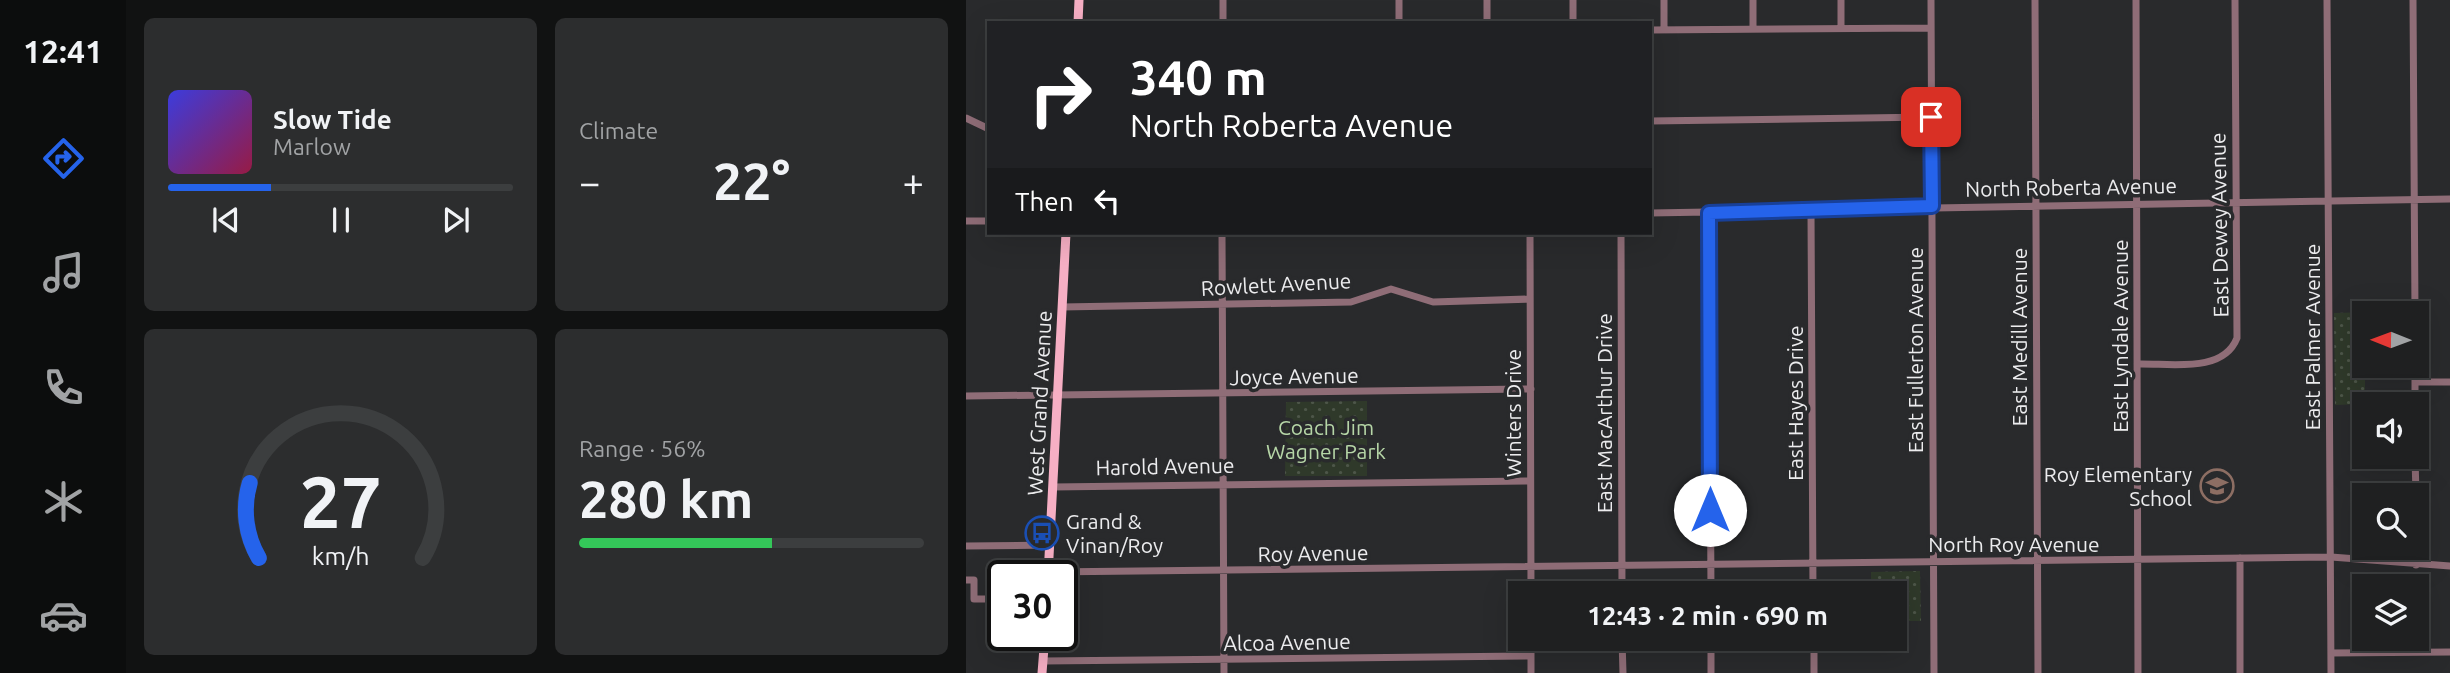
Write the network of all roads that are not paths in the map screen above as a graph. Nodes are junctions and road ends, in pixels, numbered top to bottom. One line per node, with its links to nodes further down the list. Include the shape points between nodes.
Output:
1 (1079, 0): 15 (main road)
2 (1223, 0): 16 (street)
3 (1399, 0): 17 (street)
4 (1486, 0): 18 (street)
5 (1573, 0): 19 (street)
6 (1664, 0): 24 (street)
7 (1753, 0): 21 (street)
8 (1840, 0): 22 (street)
9 (1931, 0): 20 (street, East Fullerton Avenue)
10 (2035, 0): 33 (street, East Medill Avenue)
11 (2136, 0): 34 (street, East Lyndale Avenue)
12 (2235, 0): 32 (street, East Dewey Avenue)
13 (2328, 0): 30 (street, East Palmer Avenue)
14 (2413, 0): 31 (street)
15 (1078, 21)
16 (1223, 21)
17 (1399, 21)
18 (1486, 21)
19 (1573, 21)
20 (1931, 28): 22 (street); 25 (street, East Fullerton Avenue)
21 (1753, 29): 22 (street); 24 (street)
22 (1841, 29)
23 (1652, 30): 24 (street)
24 (1664, 30)
25 (1931, 117): 27 (street); 35 (street, East Fullerton Avenue)
26 (966, 118): 28 (street)
27 (1652, 121)
28 (987, 128)
29 (2450, 199): 31 (street, North Roberta Avenue)
30 (2329, 200): 31 (street, North Roberta Avenue); 32 (street, North Roberta Avenue); 63 (street, East Palmer Avenue)
31 (2414, 200): 46 (street)
32 (2236, 201): 34 (street, North Roberta Avenue); 49 (street, East Dewey Avenue, via 2238,330 2231,353 2213,362)
33 (2036, 205): 34 (street, North Roberta Avenue); 35 (street, North Roberta Avenue); 68 (street, East Medill Avenue)
34 (2138, 205): 49 (street, East Lyndale Avenue)
35 (1932, 206): 36 (street, North Roberta Avenue); 69 (street, East Fullerton Avenue)
36 (1811, 212): 38 (street, North Roberta Avenue); 70 (street, East Hayes Drive)
37 (1652, 213): 38 (street, North Roberta Avenue)
38 (1709, 213): 71 (street)
39 (966, 221): 40 (street)
40 (987, 221)
41 (1066, 235): 48 (main road, West Grand Avenue)
42 (1222, 235): 47 (street)
43 (1530, 235): 45 (street, Winters Drive)
44 (1621, 235): 74 (street, East MacArthur Drive)
45 (1530, 299): 47 (street, Rowlett Avenue, via 1433,302 1391,289 1351,302); 53 (street, Winters Drive)
46 (2415, 301)
47 (1222, 305): 48 (street, Rowlett Avenue); 55 (street)
48 (1062, 307): 56 (main road, West Grand Avenue)
49 (2137, 364): 66 (street, East Lyndale Avenue)
50 (2415, 378): 52 (street)
51 (2450, 382): 52 (street)
52 (2415, 383): 54 (street)
53 (1531, 389): 55 (street, Joyce Avenue); 58 (street, Winters Drive)
54 (2415, 392)
55 (1223, 394): 56 (street, Joyce Avenue); 59 (street)
56 (1057, 395): 57 (street, Joyce Avenue); 60 (main road, West Grand Avenue)
57 (966, 396)
58 (1531, 481): 59 (street, Harold Avenue); 76 (street, Winters Drive)
59 (1223, 482): 60 (street, Harold Avenue); 77 (street)
60 (1053, 487): 61 (main road, West Grand Avenue)
61 (1049, 545): 62 (street); 65 (main road, West Grand Avenue)
62 (966, 547)
63 (2331, 557): 64 (street, North Roy Avenue); 72 (street, North Roy Avenue); 91 (street, East Palmer Avenue)
64 (2241, 558): 66 (street, North Roy Avenue); 104 (street)
65 (1048, 560)
66 (2137, 560): 68 (street, North Roy Avenue); 103 (street, East Lyndale Avenue)
67 (2416, 560): 72 (street)
68 (2038, 561): 69 (street, North Roy Avenue); 102 (street, East Medill Avenue)
69 (1933, 562): 70 (street, North Roy Avenue); 101 (street, East Fullerton Avenue)
70 (1813, 564): 71 (street, North Roy Avenue); 83 (street, East Hayes Drive)
71 (1711, 565): 74 (street, North Roy Avenue); 82 (street)
72 (2416, 565): 75 (street, North Roy Avenue)
73 (1578, 566): 74 (street, North Roy Avenue); 76 (street, Roy Avenue)
74 (1622, 566): 81 (street, East MacArthur Drive)
75 (2450, 566)
76 (1531, 567): 77 (street, Roy Avenue); 80 (street, Winters Drive)
77 (1223, 572): 78 (street, Roy Avenue); 93 (street)
78 (1078, 574)
79 (966, 580): 84 (street, via 974,580 974,599)
80 (1531, 581)
81 (1622, 581)
82 (1711, 581)
83 (1813, 581)
84 (987, 599)
85 (1044, 651): 94 (main road)
86 (1531, 651): 92 (street)
87 (1622, 651): 98 (street)
88 (1711, 651): 99 (street)
89 (1814, 651): 100 (street)
90 (2450, 652): 91 (street)
91 (2331, 653): 105 (street, East Palmer Avenue)
92 (1531, 656): 93 (street, Alcoa Avenue); 97 (street)
93 (1223, 660): 94 (street, Alcoa Avenue); 96 (street)
94 (1043, 661): 95 (main road)
95 (1042, 673)
96 (1224, 673)
97 (1531, 673)
98 (1623, 673)
99 (1711, 673)
100 (1814, 673)
101 (1934, 673)
102 (2038, 673)
103 (2138, 673)
104 (2240, 673)
105 (2331, 673)

